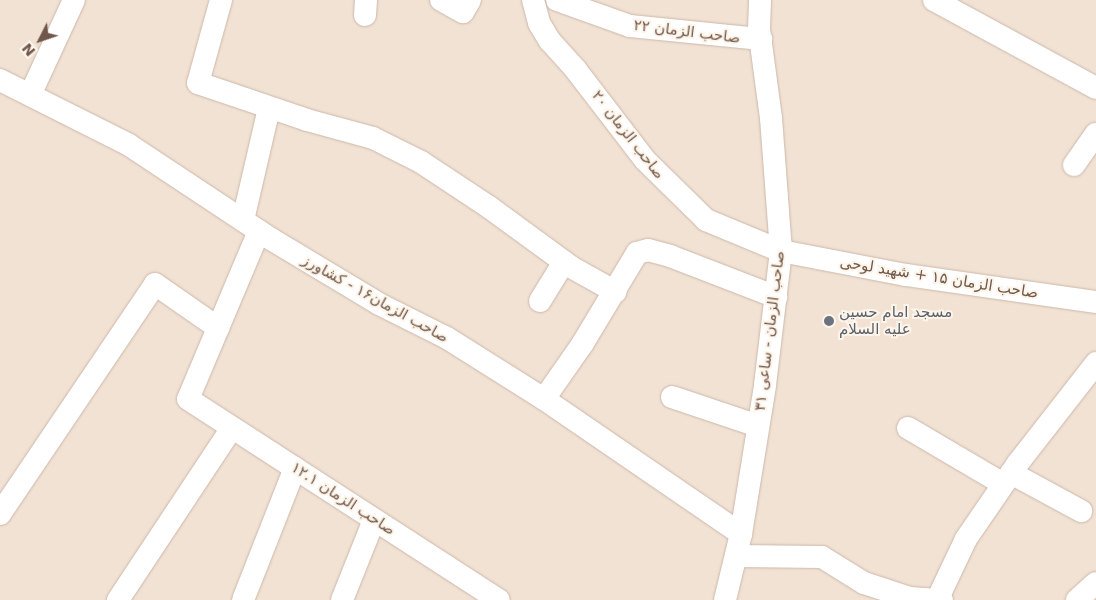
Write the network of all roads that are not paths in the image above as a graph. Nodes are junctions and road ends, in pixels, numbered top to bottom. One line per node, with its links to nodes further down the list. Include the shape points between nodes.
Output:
1 (74, 0): 12 (street)
2 (221, 0): 13 (street, via 198,83)
3 (441, 0): 4 (street, via 463,12)
4 (470, 0)
5 (533, 0): 17 (street, صاحب الزمان ۲۰, via 539,23 550,41 670,188 706,220)
6 (558, 0): 9 (street, صاحب الزمان ۲۲, via 630,26)
7 (760, 0): 9 (street, صاحب الزمان - ساعی ۳۱)
8 (934, 0): 11 (street)
9 (761, 39): 17 (street, صاحب الزمان - ساعی ۳۱)
10 (0, 80): 12 (street, صاحب الزمان۱۶ - کشاورز)
11 (1096, 88)
12 (31, 93): 16 (street, صاحب الزمان۱۶ - کشاورز, via 129,145)
13 (269, 108): 16 (street); 18 (street, via 374,138 420,162)
14 (1096, 134): 15 (street)
15 (1074, 165)
16 (251, 225): 23 (street); 26 (street, صاحب الزمان۱۶ - کشاورز, via 379,304 447,338)
17 (782, 251): 20 (street, صاحب الزمان - ساعی ۳۱); 22 (street, صاحب الزمان ۱۵ + شهید لوحی, via 906,275)
18 (564, 262): 19 (street); 21 (street)
19 (616, 292): 20 (street, via 637,253 648,250); 26 (street)
20 (776, 297): 27 (street, صاحب الزمان - ساعی ۳۱)
21 (540, 301)
22 (1096, 302)
23 (218, 328): 28 (street, صاحب الزمان ۱۲.۱, via 188,399); 33 (street, via 155,284)
24 (1095, 367): 31 (street)
25 (672, 397): 27 (street)
26 (544, 399): 35 (street, صاحب الزمان۱۶ - کشاورز)
27 (758, 426): 35 (street, صاحب الزمان - ساعی ۳۱)
28 (232, 428): 30 (street, صاحب الزمان ۱۲.۱); 39 (street)
29 (908, 428): 31 (street)
30 (295, 468): 34 (street, صاحب الزمان ۱۲.۱); 40 (street)
31 (1007, 479): 32 (street); 38 (street, via 966,539)
32 (1081, 511)
33 (0, 514)
34 (374, 520): 41 (street); 42 (street, صاحب الزمان ۱۲.۱)
35 (741, 534): 36 (street, صاحب الزمان - ساعی ۳۱)
36 (736, 556): 38 (street, via 822,557 874,586 910,598); 43 (street, صاحب الزمان - ساعی ۳۱)
37 (1096, 583): 44 (street)
38 (940, 599)
39 (118, 600)
40 (243, 600)
41 (342, 600)
42 (499, 600)
43 (725, 600)
44 (1076, 600)

